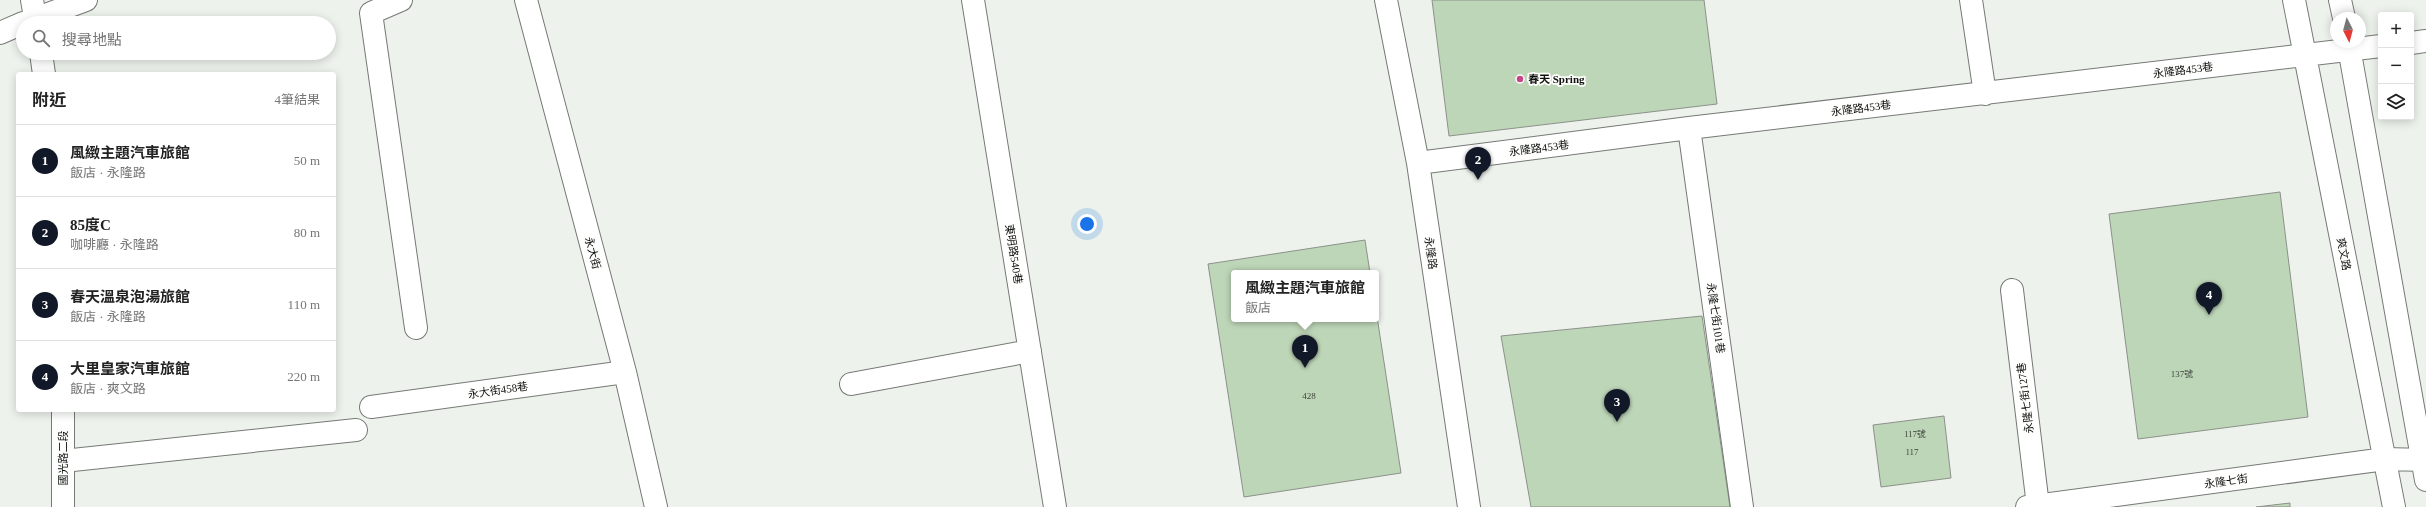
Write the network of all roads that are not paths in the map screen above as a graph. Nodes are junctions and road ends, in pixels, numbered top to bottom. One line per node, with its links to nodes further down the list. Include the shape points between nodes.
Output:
1 (86, 0): 10 (street)
2 (401, 0): 26 (street, via 371,13)
3 (526, 0): 28 (street, 永大街)
4 (973, 0): 27 (street, 東明路540巷)
5 (1386, 0): 24 (street, 永隆路)
6 (1971, 0): 22 (street)
7 (2294, 0): 19 (street, 爽文路)
8 (2340, 0): 9 (street)
9 (2343, 12)
10 (36, 16)
11 (16, 25): 12 (street)
12 (0, 33)
13 (2426, 41): 14 (street)
14 (2414, 43)
15 (2366, 46): 16 (street, 永隆路453巷)
16 (2378, 46)
17 (2340, 48): 19 (street, 永隆路453巷)
18 (2349, 48): 35 (street)
19 (2304, 56): 22 (street, 永隆路453巷); 33 (street, 爽文路)
20 (42, 60): 21 (street)
21 (44, 72)
22 (1985, 94): 23 (street, 永隆路453巷)
23 (1689, 128): 24 (street, 永隆路453巷); 41 (street, 永隆七街101巷)
24 (1418, 164): 40 (street, 永隆路)
25 (2012, 290): 36 (street, 永隆七街127巷)
26 (416, 328)
27 (1030, 352): 29 (street); 39 (street, 東明路540巷)
28 (625, 372): 30 (street, 永大街458巷); 38 (street, 永大街)
29 (851, 384)
30 (371, 407)
31 (63, 412): 34 (street, 國光路二段)
32 (356, 430): 34 (street)
33 (2385, 459): 35 (street, 永隆七街); 36 (street, 永隆七街); 42 (street, 爽文路)
34 (63, 461): 37 (street, 國光路二段)
35 (2425, 467)
36 (2032, 506)
37 (63, 507)
38 (656, 507)
39 (1055, 507)
40 (1469, 507)
41 (1742, 507)
42 (2394, 507)

